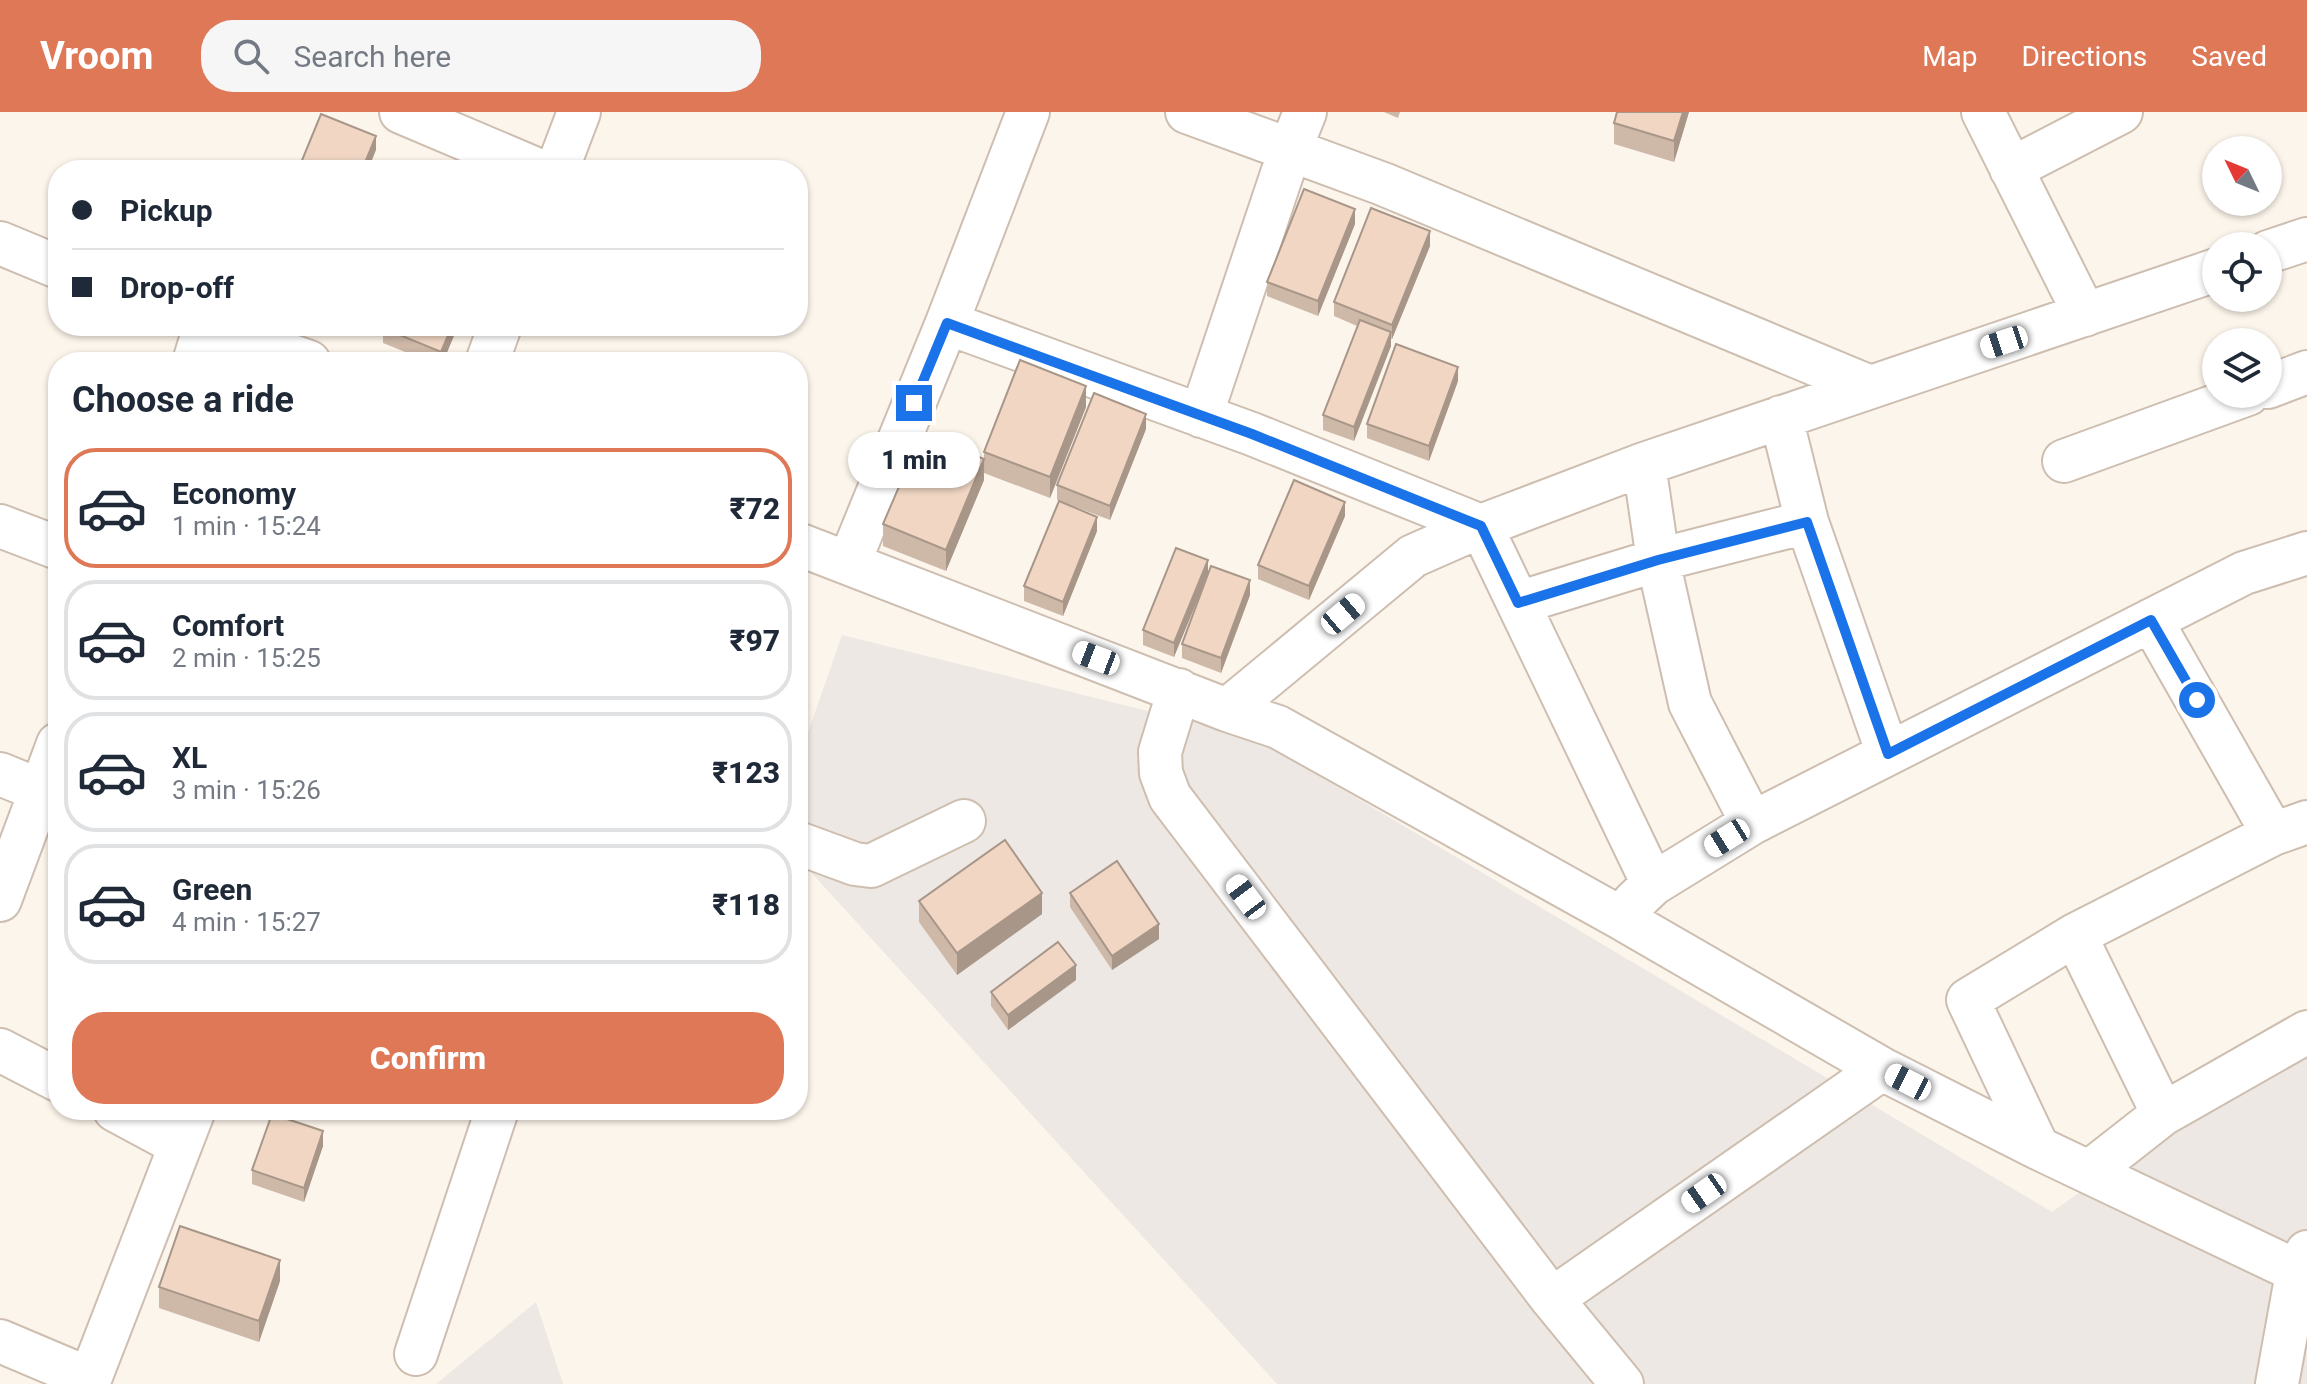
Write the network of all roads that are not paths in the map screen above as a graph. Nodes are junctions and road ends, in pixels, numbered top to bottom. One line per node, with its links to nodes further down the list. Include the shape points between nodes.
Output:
1 (401, 112): 8 (street)
2 (579, 112): 9 (street)
3 (1028, 112): 17 (street)
4 (1187, 112): 7 (street)
5 (1983, 112): 10 (street)
6 (2121, 112): 10 (street)
7 (1297, 131): 22 (street, via 1383,184); 24 (street)
8 (514, 160)
9 (561, 160)
10 (2011, 169): 16 (street)
11 (2307, 239): 13 (street)
12 (0, 243): 14 (street)
13 (2282, 247)
14 (48, 263)
15 (2202, 275): 16 (street)
16 (2085, 315): 22 (street)
17 (947, 323): 24 (street); 35 (street)
18 (235, 336): 19 (street)
19 (280, 352)
20 (2307, 372): 21 (street)
21 (2282, 382)
22 (1870, 387): 25 (street)
23 (2210, 408): 26 (street)
24 (1201, 416): 30 (street)
25 (1781, 417): 27 (street); 28 (street)
26 (2064, 461)
27 (1644, 464): 30 (street); 34 (street)
28 (1807, 522): 34 (street); 40 (street)
29 (0, 526): 31 (street)
30 (1481, 526): 36 (street); 39 (street, via 1413,556)
31 (48, 544)
32 (808, 548): 35 (street)
33 (2307, 553): 37 (street, via 2244,573)
34 (1658, 560): 36 (street); 45 (street, via 1690,703)
35 (849, 563): 38 (street)
36 (1518, 603): 48 (street)
37 (2151, 620): 40 (street); 46 (street)
38 (1179, 690): 39 (street); 63 (street, via 1160,752 1170,797)
39 (1227, 710): 50 (street, via 1278,727)
40 (1888, 754): 45 (street)
41 (48, 768): 43 (street)
42 (0, 774): 43 (street)
43 (39, 790): 49 (street)
44 (964, 821): 47 (street, via 871,866)
45 (1752, 823): 48 (street)
46 (2290, 828): 51 (street)
47 (808, 847)
48 (1653, 884): 50 (street)
49 (0, 900)
50 (1619, 917): 54 (street)
51 (2075, 935): 56 (street); 60 (street, via 1968,1000)
52 (2307, 1032): 56 (street)
53 (0, 1050): 55 (street)
54 (1882, 1069): 60 (street); 63 (street)
55 (48, 1075)
56 (2163, 1114): 61 (street)
57 (157, 1120): 59 (street)
58 (494, 1120): 65 (street)
59 (187, 1127): 66 (street)
60 (2038, 1148): 61 (street)
61 (2089, 1172): 62 (street)
62 (2304, 1267): 68 (street)
63 (1552, 1299): 67 (street)
64 (0, 1341): 66 (street)
65 (416, 1354)
66 (89, 1381)
67 (1622, 1384)
68 (2277, 1384)

